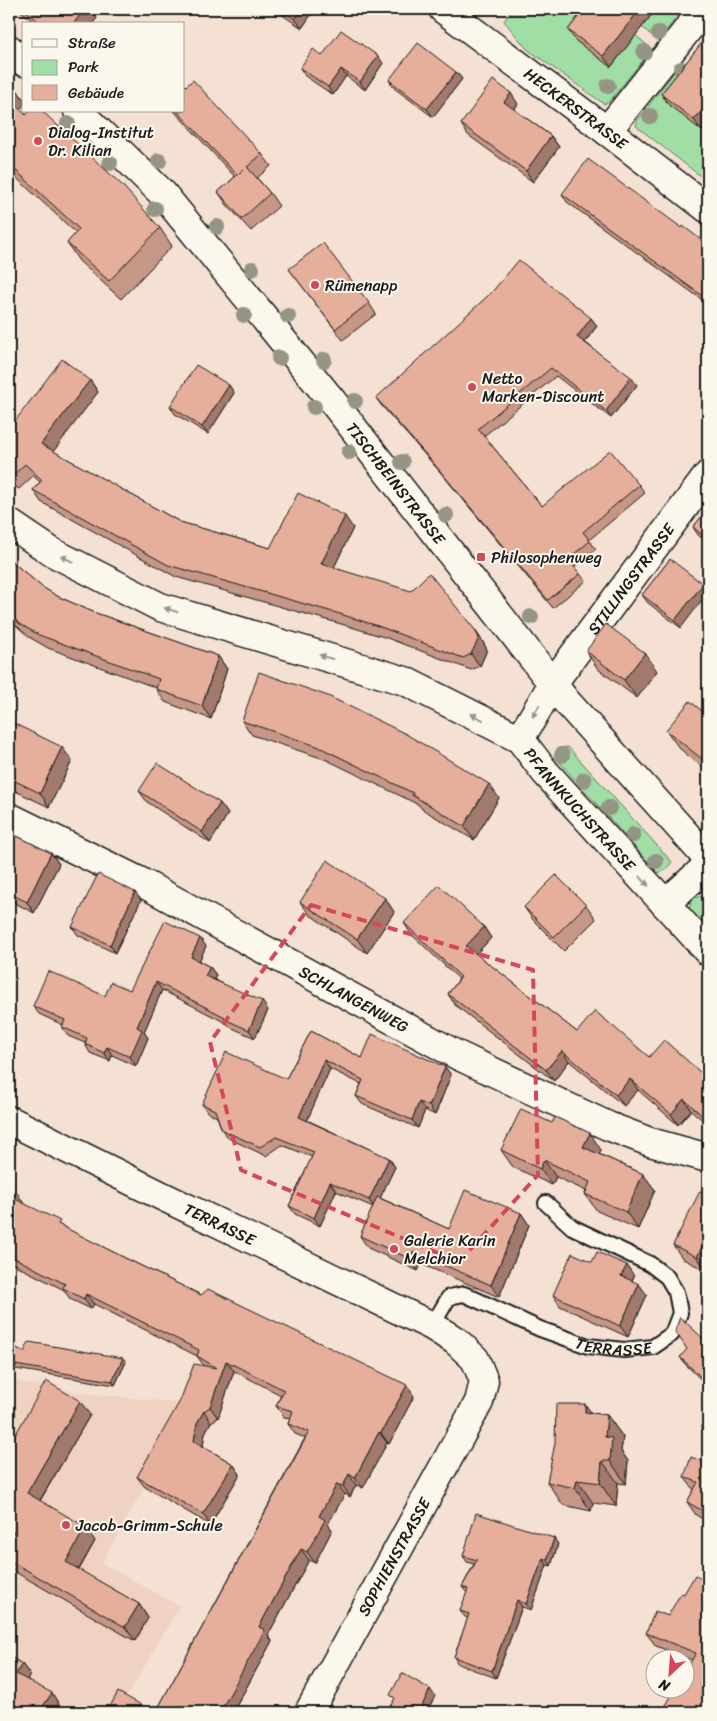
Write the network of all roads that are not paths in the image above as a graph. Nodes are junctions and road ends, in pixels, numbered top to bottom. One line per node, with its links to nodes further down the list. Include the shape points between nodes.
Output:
1 (442, 9): 6 (street, HECKERSTRASSE)
2 (704, 9): 6 (street)
3 (9, 49): 4 (street)
4 (22, 60)
5 (79, 112): 10 (street, TISCHBEINSTRASSE, via 170,202 333,402)
6 (607, 131): 7 (street, HECKERSTRASSE)
7 (708, 209)
8 (708, 475): 10 (street, STILLINGSTRASSE)
9 (9, 523): 11 (street, one-way to 9, via 406,681 160,607 52,552)
10 (553, 683): 11 (street, PFANNKUCHSTRASSE, one-way to 11); 13 (street, TISCHBEINSTRASSE)
11 (520, 739): 15 (street, PFANNKUCHSTRASSE, one-way to 15, via 545,772)
12 (9, 817): 18 (street, SCHLANGENWEG, via 139,881 457,1055 608,1126)
13 (708, 859)
14 (708, 866): 15 (street)
15 (665, 904): 16 (street, PFANNKUCHSTRASSE)
16 (708, 951)
17 (9, 1120): 20 (street, TERRASSE)
18 (708, 1158)
19 (546, 1203): 20 (lane, TERRASSE, via 572,1227 650,1264 667,1277 676,1292 680,1313 672,1334 653,1347 624,1350 588,1346 540,1329 464,1294 449,1297)
20 (432, 1326): 21 (street, TERRASSE, via 456,1341 475,1359 484,1381)
21 (480, 1402): 22 (street, SOPHIENSTRASSE)
22 (309, 1712)

